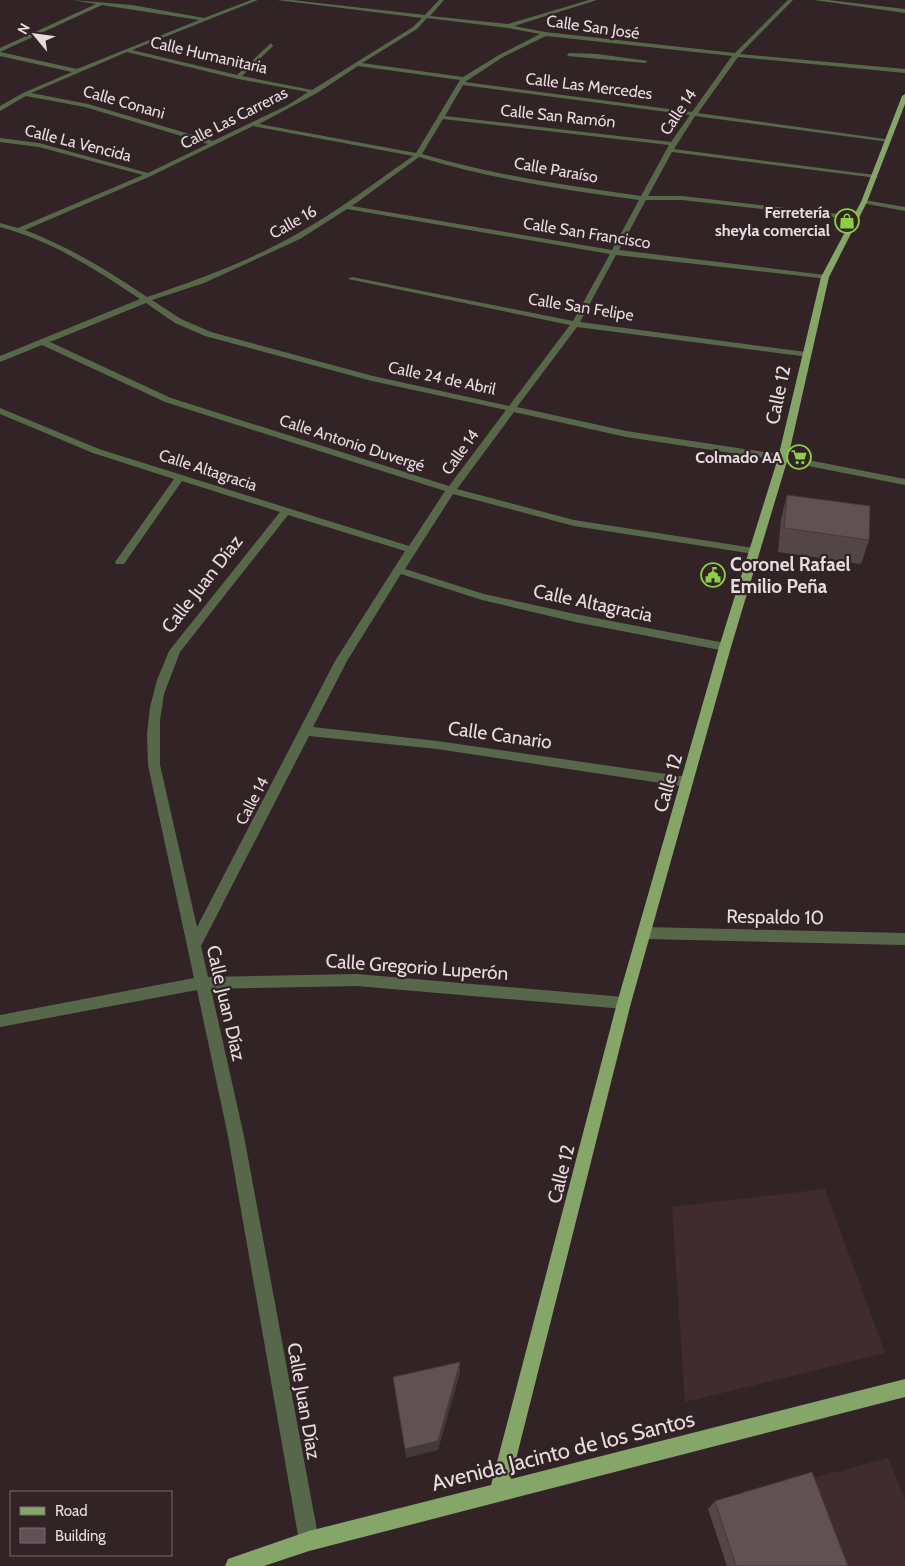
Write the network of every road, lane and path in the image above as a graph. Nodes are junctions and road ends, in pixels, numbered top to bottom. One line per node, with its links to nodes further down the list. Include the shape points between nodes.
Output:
1 (74, 0): 10 (street)
2 (109, 0): 10 (street)
3 (256, 0): 14 (street)
4 (279, 0): 11 (street, Calle San José)
5 (325, 0): 11 (street)
6 (442, 0): 13 (street, Calle Las Carreras)
7 (595, 0): 15 (street)
8 (791, 0): 21 (street, Calle 14)
9 (816, 0): 12 (street)
10 (102, 3): 14 (street); 20 (street)
11 (314, 5): 13 (street, Calle San José)
12 (905, 10)
13 (424, 17): 15 (street, Calle San José); 23 (street, Calle Las Carreras, via 415,28)
14 (204, 19): 19 (street)
15 (508, 26): 16 (street, Calle San José)
16 (545, 34): 18 (street, Calle San José); 27 (street, Calle 16, via 501,56)
17 (271, 46): 26 (street)
18 (652, 48): 21 (street, Calle San José); 22 (street, via 646,64)
19 (126, 50): 24 (street); 26 (street, Calle Humanitaria)
20 (0, 52): 24 (street)
21 (737, 54): 25 (street, Calle San José); 32 (street, Calle 14)
22 (569, 55)
23 (356, 64): 27 (street, Calle Las Mercedes); 28 (street, Calle Las Carreras)
24 (77, 71): 29 (street)
25 (905, 71)
26 (238, 77): 28 (street, Calle Humanitaria)
27 (464, 81): 32 (street, Calle Las Mercedes); 33 (street, Calle 16)
28 (315, 92): 34 (street, Calle Las Carreras)
29 (25, 94): 31 (street); 37 (street, Calle Conani, via 86,105)
30 (905, 96): 36 (main road, Calle 12)
31 (0, 109)
32 (696, 113): 36 (street, Calle Las Mercedes); 38 (street, Calle 14)
33 (440, 117): 38 (street, Calle San Ramón); 39 (street, Calle 16)
34 (254, 125): 37 (street, Calle Las Carreras); 39 (street, Calle Paraíso)
35 (0, 140): 40 (street, Calle La Vencida, via 38,145)
36 (889, 140): 41 (main road, Calle 12)
37 (215, 144): 40 (street, Calle Las Carreras)
38 (672, 147): 41 (street, Calle San Ramón); 42 (street, Calle 14)
39 (418, 155): 42 (street, Calle Paraíso, via 445,164 574,189); 44 (street, Calle 16)
40 (149, 175): 48 (street, Calle Las Carreras)
41 (874, 177): 43 (main road, Calle 12)
42 (643, 198): 46 (street, Calle Paraíso, via 682,198); 49 (street, Calle 14)
43 (864, 202): 45 (street); 46 (main road, Calle 12)
44 (346, 206): 49 (street, Calle San Francisco); 52 (street, Calle 16, via 297,237 264,253 201,281)
45 (905, 209)
46 (856, 218): 50 (main road, Calle 12)
47 (0, 225): 48 (street, Calle 24 de Abril)
48 (19, 230): 52 (street, Calle 24 de Abril, via 91,263)
49 (613, 252): 50 (street, Calle San Francisco); 53 (street, Calle 14)
50 (825, 276): 55 (main road, Calle 12)
51 (352, 279): 53 (street, Calle San Felipe)
52 (146, 300): 54 (street, Calle 16); 57 (street, Calle 24 de Abril, via 178,321 208,334 372,378)
53 (575, 324): 55 (street, Calle San Felipe); 57 (street, Calle 14)
54 (41, 341): 56 (street, Calle 16); 62 (street, Calle Antonio Duvergé, via 168,400)
55 (806, 355): 59 (main road, Calle 12)
56 (0, 358)
57 (510, 408): 59 (street, Calle 24 de Abril, via 626,434); 62 (street, Calle 14)
58 (0, 411): 60 (street, Calle Altagracia, via 96,451)
59 (784, 458): 61 (street, Calle 24 de Abril); 65 (main road, Calle 12)
60 (179, 478): 63 (street, Calle Altagracia); 66 (street)
61 (905, 482)
62 (450, 490): 64 (street, Calle 14); 65 (street, Calle Antonio Duvergé, via 574,523)
63 (286, 512): 64 (street, Calle Altagracia); 73 (street, Calle Juan Díaz, via 175,652 162,678 154,708 154,766)
64 (411, 550): 67 (street, Calle 14)
65 (754, 551): 68 (main road, Calle 12)
66 (120, 562)
67 (398, 570): 68 (street, Calle Altagracia, via 482,597); 69 (street, Calle 14, via 341,661)
68 (725, 647): 70 (main road, Calle 12)
69 (306, 731): 70 (street, Calle Canario, via 437,745); 73 (street, Calle 14)
70 (687, 782): 71 (main road, Calle 12)
71 (644, 933): 72 (street, Respaldo 10); 75 (main road, Calle 12)
72 (905, 939)
73 (193, 948): 74 (street, Calle Juan Díaz)
74 (202, 983): 75 (street, Calle Gregorio Luperón, via 357,980); 76 (street, Calle Gregorio Luperón); 79 (street, Calle Juan Díaz, via 236,1136)
75 (624, 1003): 78 (main road, Calle 12)
76 (0, 1021)
77 (905, 1388): 78 (main road, Avenida Jacinto de los Santos)
78 (498, 1493): 79 (main road, Avenida Jacinto de los Santos)
79 (309, 1541): 80 (main road, Avenida Jacinto de los Santos)
80 (235, 1566)

